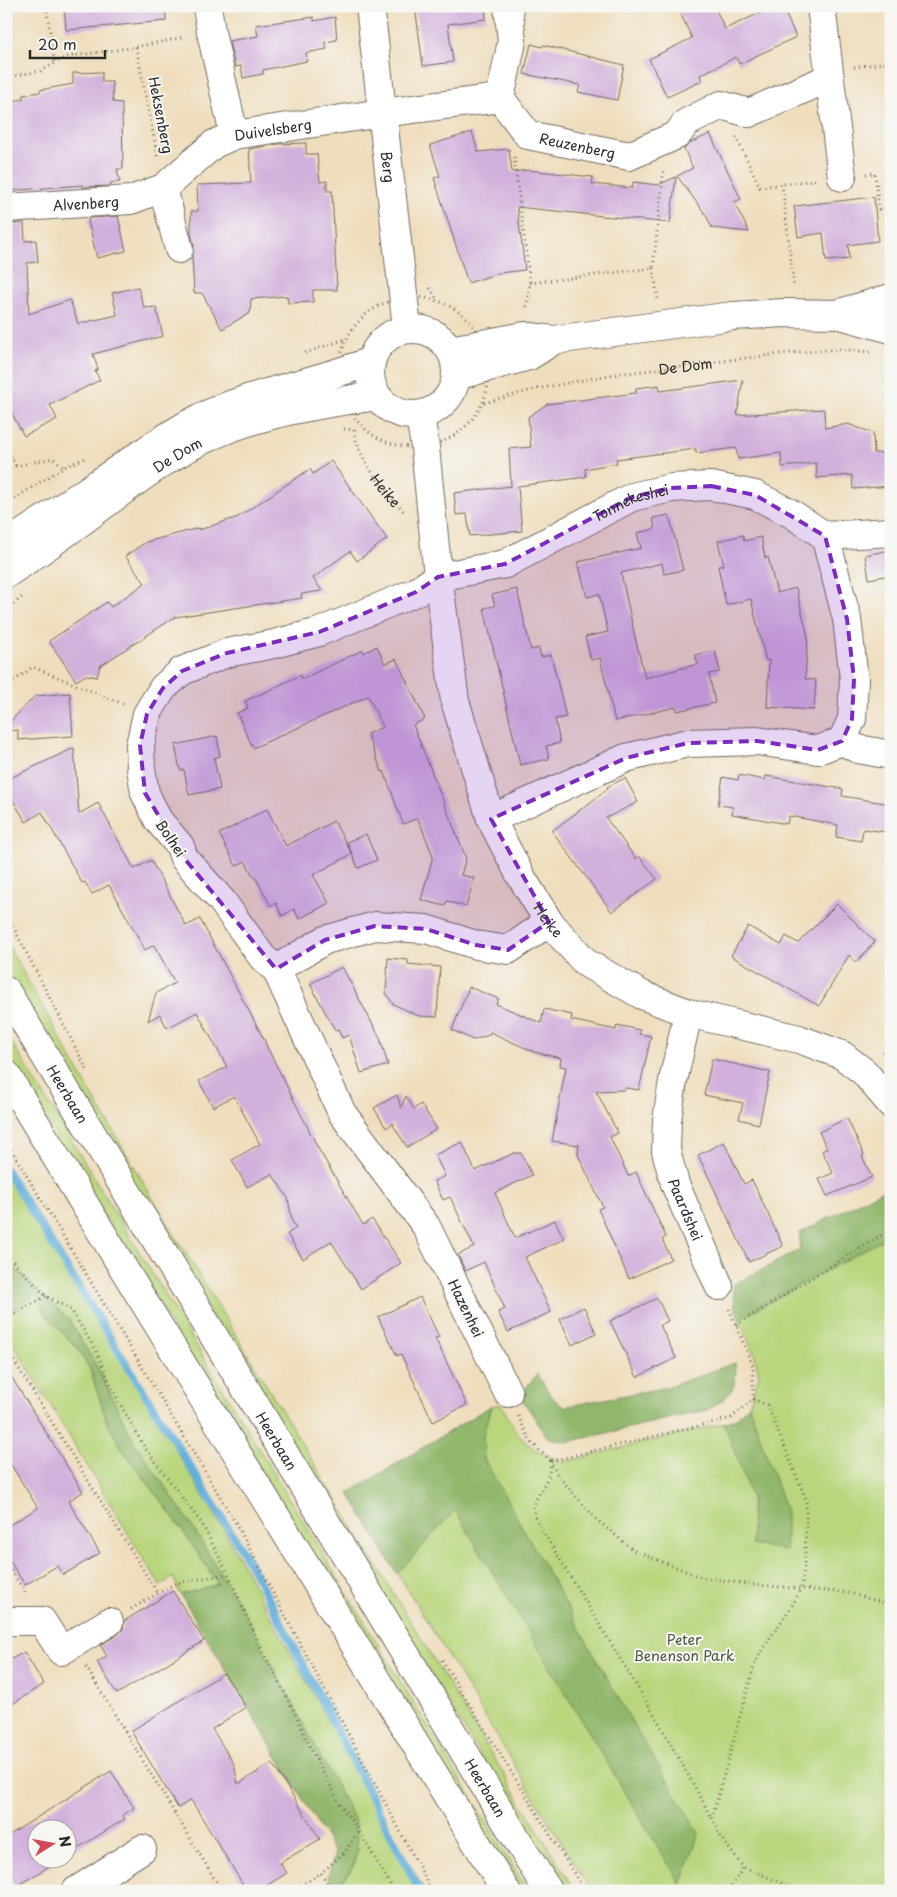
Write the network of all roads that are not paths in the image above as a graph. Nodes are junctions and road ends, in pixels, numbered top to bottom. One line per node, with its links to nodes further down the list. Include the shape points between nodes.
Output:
1 (370, 6): 7 (street, Berg)
2 (508, 6): 6 (street, via 512,41)
3 (821, 6): 5 (street)
4 (209, 19): 8 (street, Duivelsberg)
5 (829, 74): 6 (street, Reuzenberg, via 749,114 721,105 686,122 677,135 630,156 528,136); 9 (street)
6 (500, 98): 7 (street)
7 (382, 113): 8 (street, Duivelsberg); 15 (street, Berg)
8 (234, 136): 10 (street, Alvenberg, via 214,144)
9 (842, 177)
10 (163, 188): 11 (street, Alvenberg, via 131,200); 12 (street)
11 (6, 208)
12 (179, 249)
13 (891, 298): 14 (street)
14 (837, 314): 16 (street); 18 (street, via 733,316 554,340 525,336)
15 (407, 328): 17 (street, via 432,332); 19 (street, via 383,340)
16 (891, 329)
17 (450, 350): 18 (street); 20 (street)
18 (487, 356): 20 (street)
19 (371, 361): 21 (street, via 369,374); 25 (street, De Dom, via 271,391 195,421)
20 (456, 376): 22 (street, via 444,402)
21 (377, 396): 22 (street, via 396,412); 26 (street, De Dom, via 249,422 202,440 150,470)
22 (420, 415): 27 (street, Heike)
23 (891, 532): 24 (street)
24 (825, 536): 27 (street, Tonnekeshei, via 755,495 712,486 671,488 632,497 505,564); 28 (street, via 846,619 854,679 852,719)
25 (6, 545)
26 (6, 574)
27 (438, 577): 30 (street, Heike, via 455,701); 32 (street, Bolhei, via 416,592 319,632 227,653 182,671 163,688 147,714 140,745 141,768 145,793 158,820 180,846 184,858)
28 (842, 741): 29 (street, via 858,749); 30 (street, via 818,750 757,741 688,743 626,758)
29 (891, 755)
30 (491, 819): 31 (street, Heike)
31 (549, 922): 32 (street, via 508,950 476,945 426,929 375,926 324,940); 34 (street, Heike, via 586,963 642,995)
32 (276, 969): 38 (street, Hazenhei, via 342,1113 426,1226)
33 (6, 991): 44 (street, Heerbaan)
34 (688, 1013): 36 (street, Heike, via 800,1039 842,1056 864,1072); 37 (street, Paardshei, via 673,1081 666,1151 675,1184)
35 (6, 1074): 43 (street)
36 (891, 1104)
37 (719, 1286)
38 (508, 1394)
39 (6, 1621): 40 (street, via 42,1621 61,1651)
40 (109, 1622)
41 (142, 1849): 42 (street)
42 (76, 1891)
43 (506, 1891)
44 (548, 1891)

